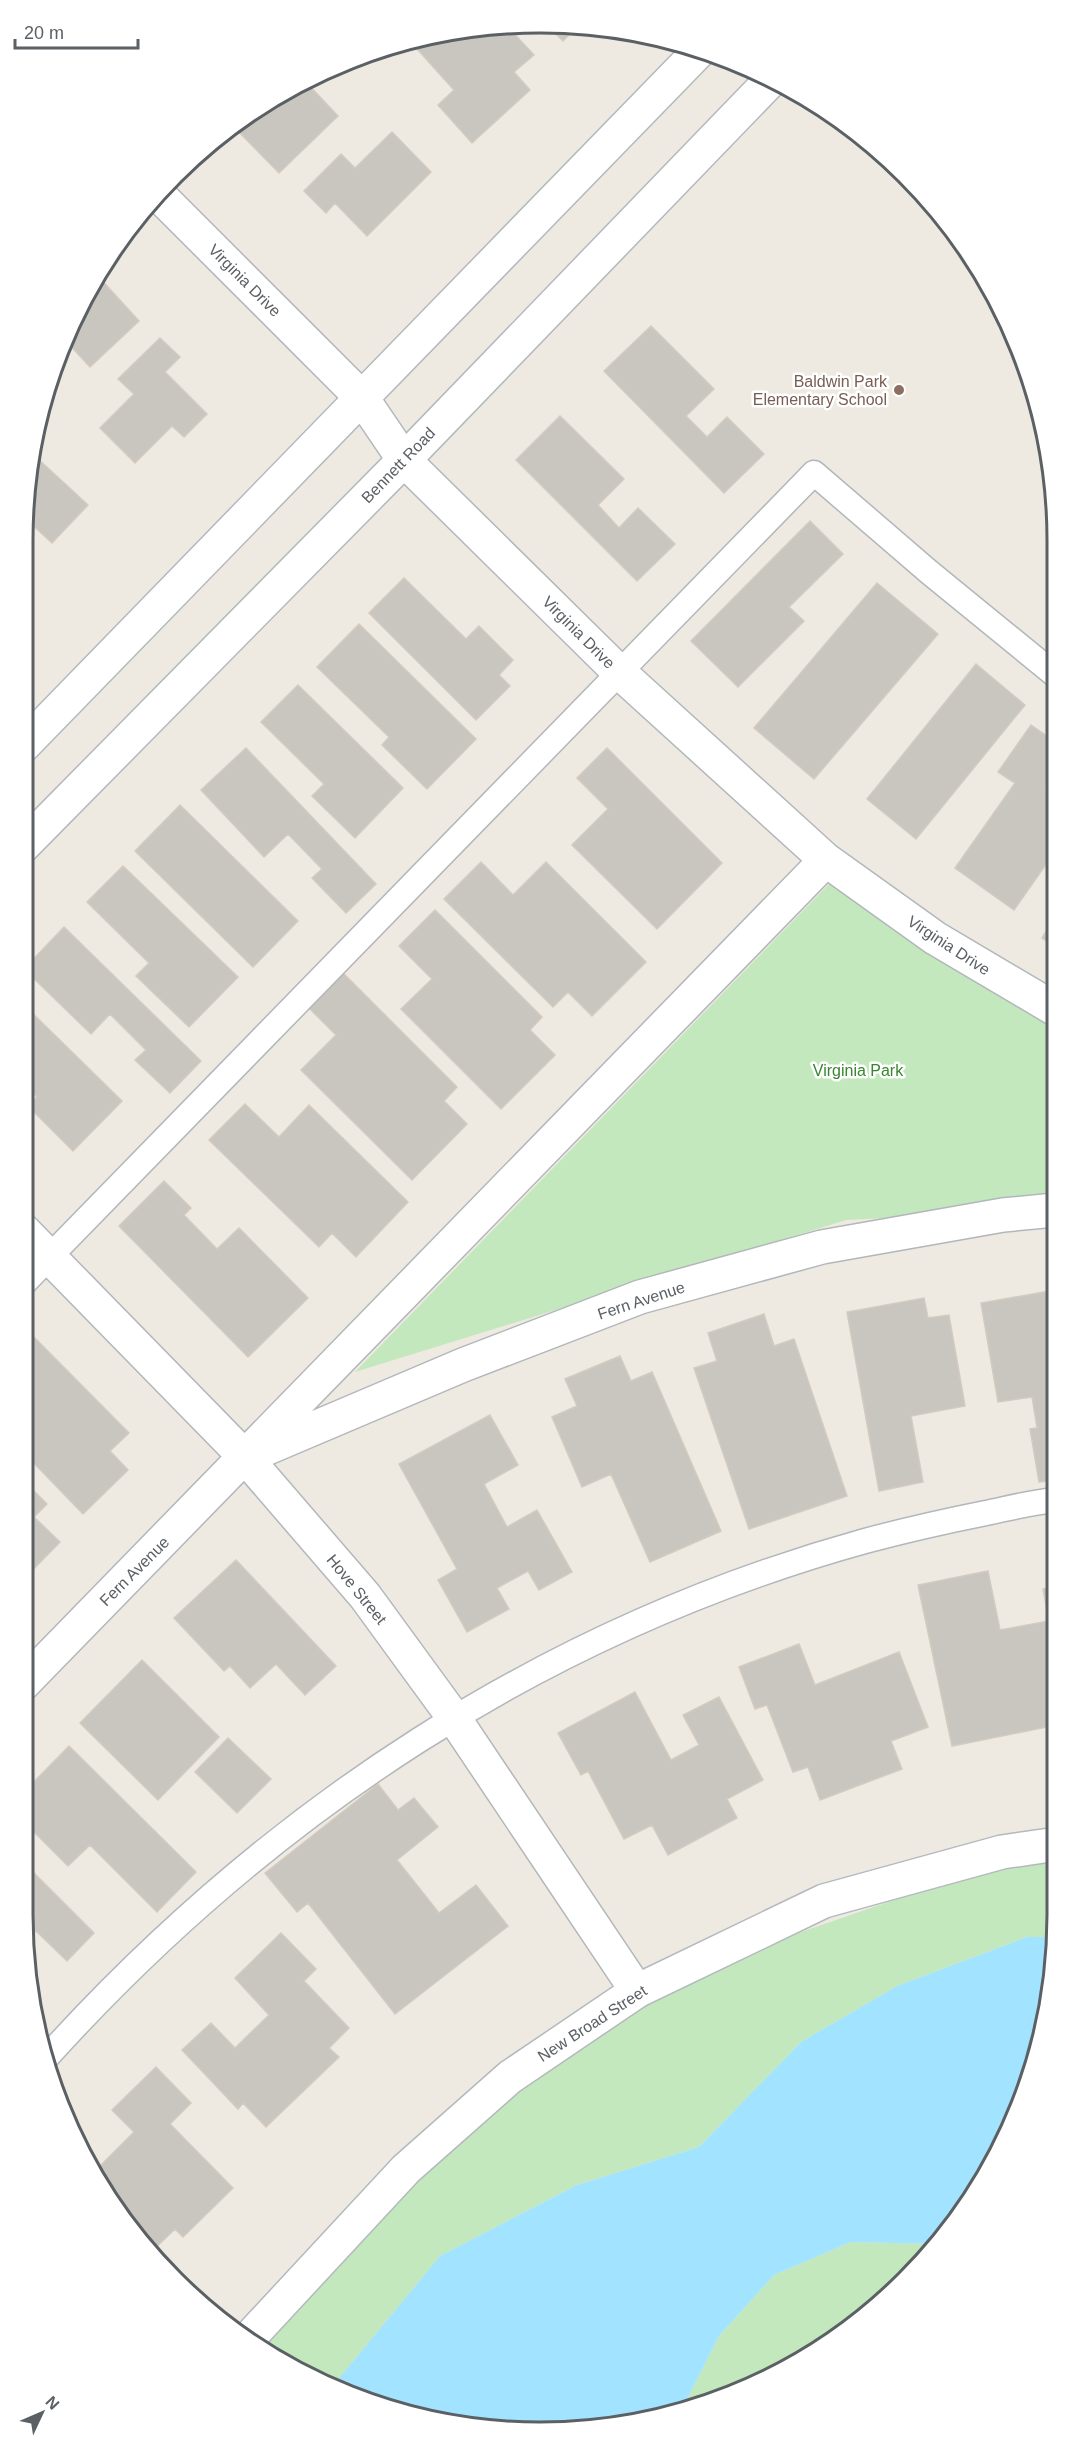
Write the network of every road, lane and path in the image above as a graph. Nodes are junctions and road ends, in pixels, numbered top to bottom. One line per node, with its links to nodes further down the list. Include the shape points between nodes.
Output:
1 (693, 57): 4 (street)
2 (765, 86): 5 (street, Bennett Road)
3 (164, 200): 4 (street, Virginia Drive)
4 (362, 398): 5 (street, Virginia Drive); 8 (street)
5 (404, 460): 7 (street, Virginia Drive); 9 (street, Bennett Road)
6 (1047, 668): 7 (lane, via 814,472)
7 (619, 672): 10 (street, Virginia Drive); 14 (lane)
8 (33, 735)
9 (33, 835)
10 (826, 860): 11 (street, Virginia Drive, via 935,938); 16 (street, Fern Avenue)
11 (1047, 1004)
12 (1047, 1211): 16 (street, Fern Avenue, via 822,1246 640,1297 463,1365)
13 (33, 1241): 14 (street, Hove Street)
14 (49, 1257): 15 (lane); 16 (street, Hove Street)
15 (33, 1273)
16 (246, 1458): 18 (street, Fern Avenue); 19 (street, Hove Street, via 365,1596)
17 (1047, 1502): 19 (lane, via 912,1528 786,1563 624,1628 554,1661)
18 (33, 1673)
19 (454, 1718): 21 (street, Hove Street); 22 (lane, via 353,1783 255,1856 164,1936)
20 (1047, 1845): 21 (street, New Broad Street, via 1002,1852 824,1902)
21 (637, 1991): 23 (street, New Broad Street, via 510,2077 406,2169)
22 (52, 2052)
23 (253, 2333)

